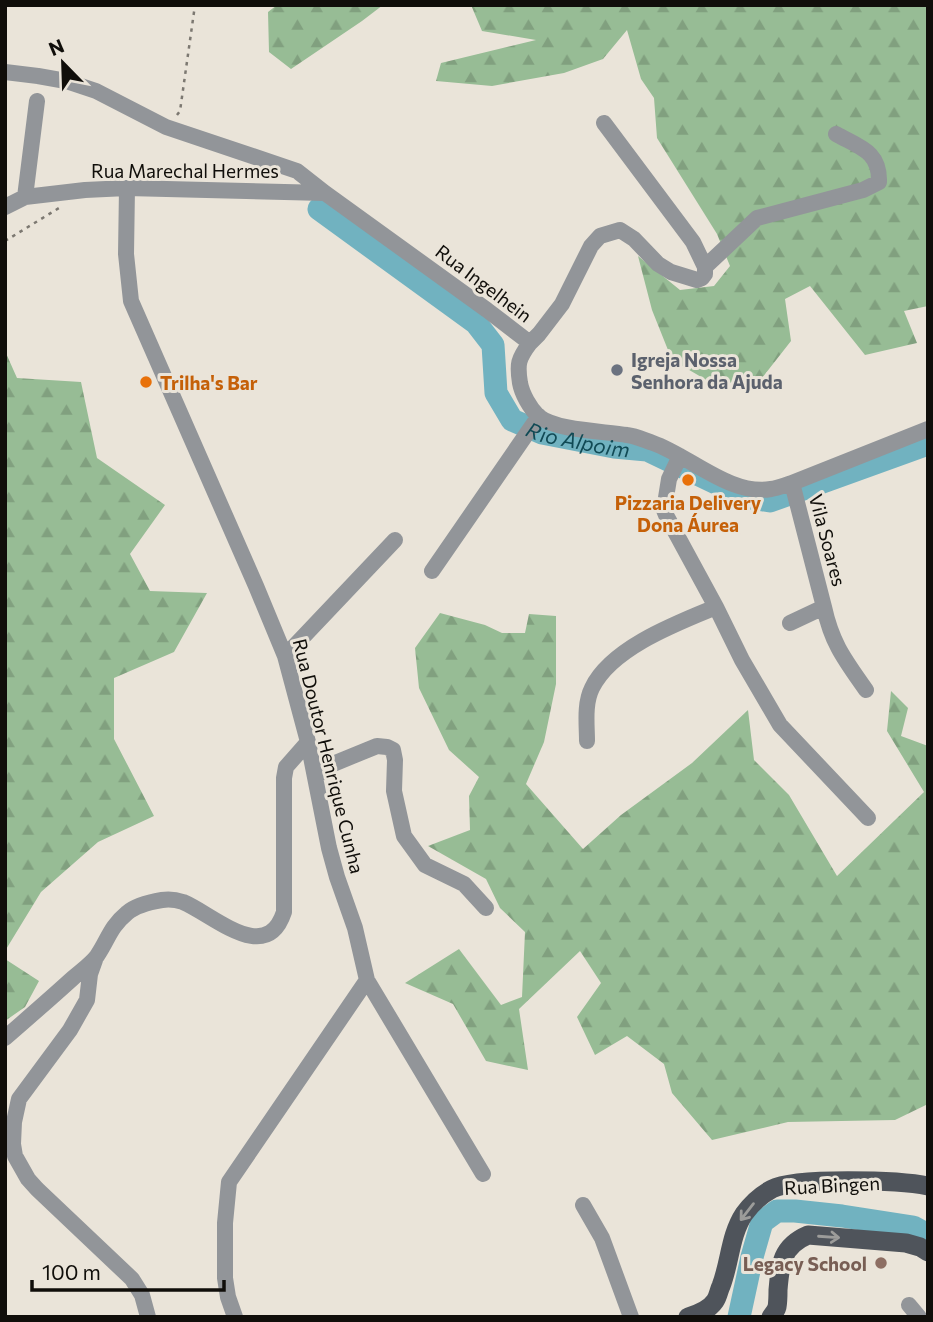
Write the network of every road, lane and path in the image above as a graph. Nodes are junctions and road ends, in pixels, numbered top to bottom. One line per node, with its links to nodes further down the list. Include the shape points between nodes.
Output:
1 (195, 5): 5 (path, via 180,111)
2 (5, 72): 5 (street, Rua Ingelhein, via 66,81 96,91)
3 (37, 101): 9 (street)
4 (604, 123): 13 (street, via 693,243)
5 (166, 127): 8 (street, Rua Ingelhein, via 298,171)
6 (835, 134): 13 (street, via 871,154 879,182 757,218)
7 (127, 188): 8 (street, Rua Marechal Hermes); 9 (street, Rua Marechal Hermes); 24 (street, Rua Doutor Henrique Cunha, via 131,301)
8 (325, 193): 14 (street, Rua Ingelhein)
9 (25, 197): 10 (street, Rua Marechal Hermes)
10 (5, 207)
11 (60, 208): 12 (path)
12 (5, 241)
13 (705, 267): 14 (street, via 702,278 684,277 658,264 620,230 600,236 562,304)
14 (530, 344): 15 (street, Rua Ingelhein, via 520,357 518,373 521,389)
15 (538, 417): 17 (street, via 572,428 630,435); 20 (street)
16 (928, 429): 18 (street)
17 (680, 457): 18 (street, via 721,479 753,489); 21 (street, via 669,479 664,510)
18 (792, 484): 22 (street, Vila Soares)
19 (395, 540): 24 (street)
20 (432, 571)
21 (716, 607): 26 (street, via 657,633 603,672 591,690); 29 (street, via 780,725)
22 (824, 607): 23 (street, Vila Soares); 25 (street, Vila Soares, via 834,641)
23 (790, 623)
24 (285, 656): 27 (street, Rua Doutor Henrique Cunha)
25 (866, 690)
26 (587, 741)
27 (308, 742): 28 (street, Rua Doutor Henrique Cunha); 31 (street, via 286,767 284,778 284,912 276,928 253,937 180,901 149,902 130,911 110,932)
28 (315, 777): 30 (street, via 333,764 377,746 393,750 394,792 404,836 425,865 464,884); 32 (street, Rua Doutor Henrique Cunha, via 329,848)
29 (868, 818)
30 (486, 908)
31 (96, 957): 33 (street); 39 (street, via 87,1000 71,1030 19,1099 13,1144 28,1179 132,1279)
32 (367, 980): 34 (street, Rua Doutor Henrique Cunha); 40 (street, via 229,1182 226,1278)
33 (5, 1038)
34 (483, 1174)
35 (928, 1186): 42 (main road, Rua Bingen, one-way to 42, via 839,1182 774,1188 757,1200 736,1227 716,1300)
36 (583, 1205): 41 (street, via 602,1238)
37 (928, 1252): 38 (main road, one-way to 37, via 784,1257 796,1240 808,1235 906,1243)
38 (776, 1314)
39 (148, 1317)
40 (235, 1317)
41 (631, 1317)
42 (688, 1317)

